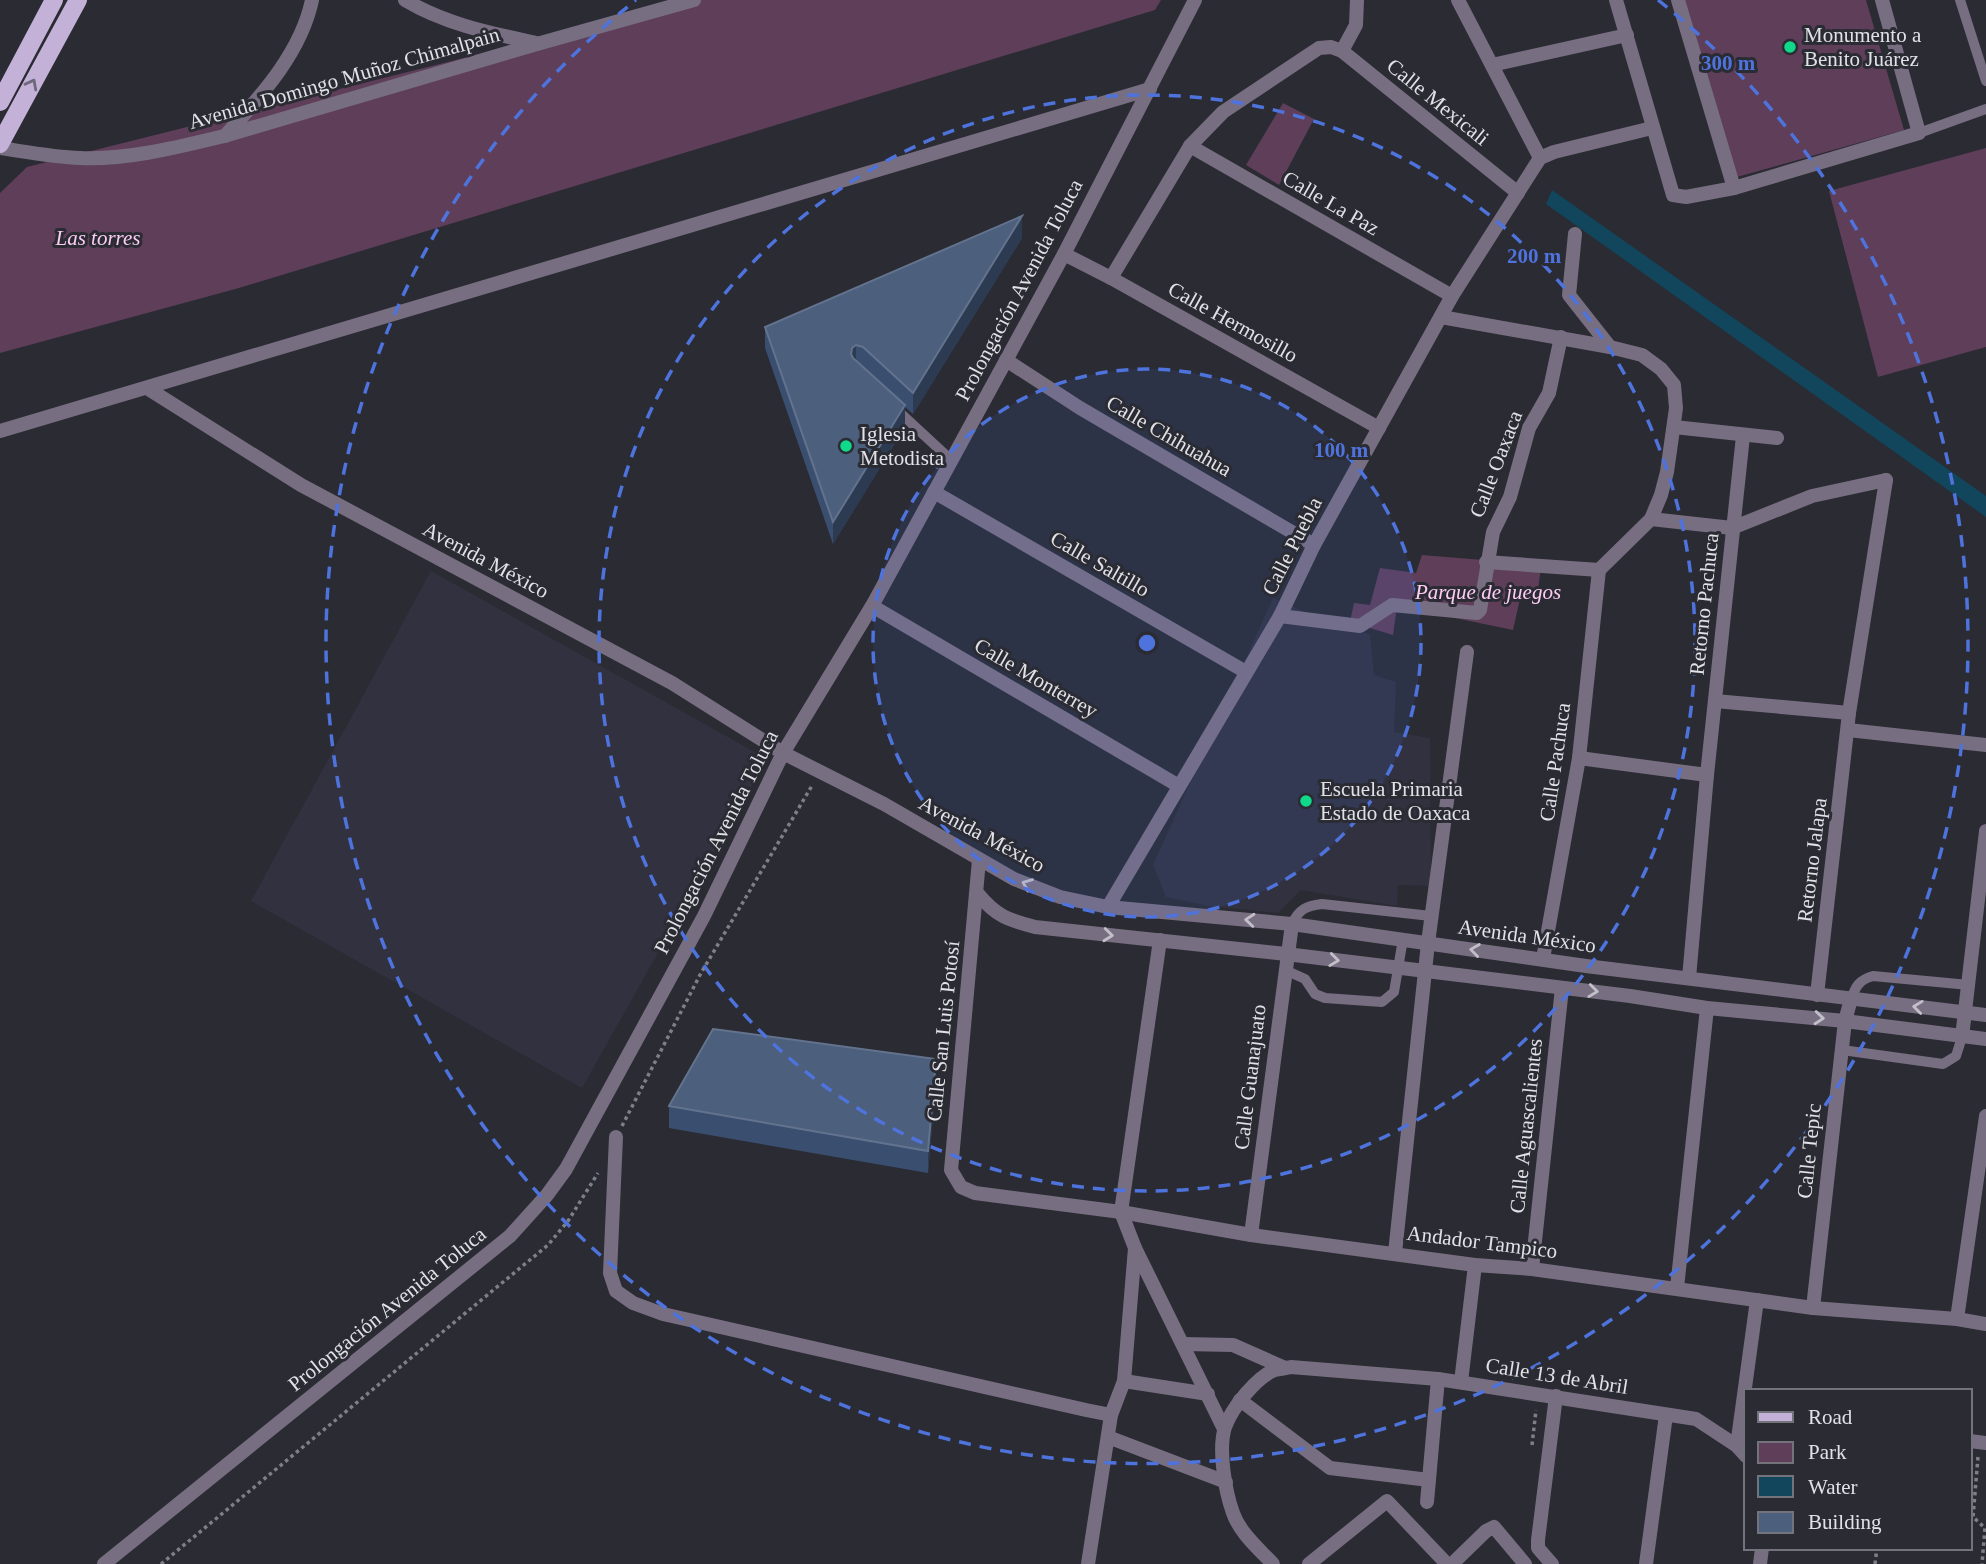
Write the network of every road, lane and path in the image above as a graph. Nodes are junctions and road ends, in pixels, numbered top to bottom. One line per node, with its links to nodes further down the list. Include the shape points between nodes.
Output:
1 (54, 0): 20 (main road)
2 (78, 0): 25 (main road, one-way to 2)
3 (312, 0): 24 (street, via 297,40 273,80)
4 (405, 0): 15 (street, via 473,29)
5 (694, 0): 13 (street, Avenida Domingo Muñoz Chimalpain)
6 (1195, 0): 19 (street, Prolongación Avenida Toluca)
7 (1357, 0): 16 (street, via 1356,25)
8 (1458, 0): 17 (street)
9 (1616, 0): 14 (street)
10 (1678, 0): 28 (street)
11 (1882, 0): 23 (street)
12 (1960, 0): 18 (lane)
13 (678, 3): 15 (street, Avenida Domingo Muñoz Chimalpain)
14 (1627, 35): 17 (street); 22 (street)
15 (537, 44): 24 (street, Avenida Domingo Muñoz Chimalpain)
16 (1340, 48): 26 (street, via 1319,48 1223,112); 27 (street, Calle Mexicali)
17 (1492, 65): 27 (street)
18 (1986, 80)
19 (1150, 89): 30 (street, Prolongación Avenida Toluca); 37 (street)
20 (0, 102)
21 (1986, 109): 23 (lane)
22 (1652, 128): 27 (street, via 1555,152); 28 (street, via 1673,195 1686,198)
23 (1919, 133): 28 (street)
24 (225, 136): 25 (street, Avenida Domingo Muñoz Chimalpain, via 81,158)
25 (0, 146)
26 (1190, 146): 31 (street); 32 (street, Calle La Paz)
27 (1530, 175): 32 (street, Calle Puebla)
28 (1734, 188)
29 (1575, 234): 35 (street, via 1569,295)
30 (1064, 254): 31 (street, Calle Hermosillo); 36 (street, Prolongación Avenida Toluca)
31 (1111, 278): 40 (street, Calle Hermosillo)
32 (1452, 296): 33 (street, Calle Puebla)
33 (1441, 317): 34 (street); 40 (street, Calle Puebla)
34 (1561, 337): 35 (street); 49 (street, Calle Oaxaca, via 1553,383 1529,428)
35 (1610, 347): 39 (street, via 1642,355 1674,384)
36 (1006, 360): 44 (street, Prolongación Avenida Toluca); 48 (street, Calle Chihuahua)
37 (147, 388): 41 (street); 59 (street, Avenida México, via 301,485 671,683)
38 (888, 402): 44 (lane)
39 (1674, 427): 42 (street); 46 (street, via 1667,472)
40 (1379, 428): 48 (street, Calle Puebla)
41 (0, 431)
42 (1743, 436): 43 (street); 47 (street, Retorno Pachuca)
43 (1777, 438)
44 (951, 460): 45 (street, Prolongación Avenida Toluca)
45 (933, 492): 51 (street, Prolongación Avenida Toluca); 54 (street, Calle Saltillo)
46 (1651, 519): 47 (street); 50 (street)
47 (1732, 528): 55 (street, Retorno Pachuca); 56 (street, Retorno Jalapa, via 1812,496 1886,480)
48 (1314, 545): 52 (street, Calle Puebla)
49 (1486, 562): 50 (street); 52 (street, Calle Oaxaca, via 1480,610 1474,614 1392,605 1360,626)
50 (1599, 570): 60 (street, Calle Pachuca)
51 (872, 606): 59 (street, Prolongación Avenida Toluca); 63 (street, Calle Monterrey)
52 (1280, 616): 54 (street, Calle Puebla)
53 (1467, 652): 68 (street)
54 (1246, 671): 63 (street, Calle Puebla)
55 (1715, 701): 56 (street); 62 (street, Retorno Pachuca)
56 (1849, 713): 57 (street, Retorno Jalapa)
57 (1848, 730): 58 (street); 81 (street, Retorno Jalapa)
58 (1986, 745)
59 (783, 753): 61 (street, Avenida México); 126 (street, Prolongación Avenida Toluca, via 704,916 566,1169 547,1195 510,1236)
60 (1579, 758): 62 (street); 74 (street, Calle Pachuca)
61 (820, 772): 65 (street, Avenida México); 91 (path, via 701,972)
62 (1707, 775): 78 (street, Retorno Pachuca)
63 (1179, 786): 67 (street, Calle Puebla)
64 (1986, 831): 79 (street)
65 (979, 860): 66 (street, Calle San Luis Potosí); 67 (street, Avenida México, one-way to 65, via 1060,897)
66 (978, 894): 71 (street, one-way to 71, via 1007,920 1026,925); 93 (street, Calle San Luis Potosí, via 951,1170 961,1187)
67 (1108, 907): 69 (street, Avenida México, one-way to 67)
68 (1431, 916): 69 (lane, via 1322,904 1304,907); 72 (street)
69 (1292, 924): 70 (street, Avenida México); 73 (street, Calle Guanajuato)
70 (1403, 939): 72 (street, Avenida México); 75 (lane)
71 (1160, 940): 73 (street); 94 (street)
72 (1428, 943): 74 (street, Avenida México, one-way to 72); 77 (street)
73 (1286, 954): 75 (street, one-way to 75); 76 (street, Calle Guanajuato)
74 (1543, 959): 78 (street, Avenida México)
75 (1399, 968): 76 (lane, via 1394,992 1382,1002 1325,998 1315,994 1304,979); 77 (street)
76 (1285, 970): 95 (street, Calle Guanajuato)
77 (1426, 972): 80 (street); 97 (street)
78 (1689, 978): 81 (street, Avenida México)
79 (1969, 985): 82 (lane, via 1873,976 1858,983); 84 (street)
80 (1562, 988): 83 (street, one-way to 83); 99 (street, Calle Aguascalientes)
81 (1817, 995): 82 (street, Avenida México)
82 (1851, 999): 84 (street, Avenida México, one-way to 82); 86 (street, Calle Tepic)
83 (1707, 1008): 86 (street, one-way to 86); 100 (street)
84 (1966, 1013): 85 (street, Avenida México); 87 (street)
85 (1986, 1015)
86 (1845, 1021): 87 (street); 89 (street, Calle Tepic)
87 (1962, 1037): 88 (street); 89 (lane, via 1956,1056 1943,1064)
88 (1986, 1039)
89 (1842, 1050): 102 (street, Calle Tepic)
90 (1986, 1116): 103 (street)
91 (616, 1137): 115 (street, via 610,1273 616,1291 633,1303 663,1314)
92 (600, 1169): 127 (path, via 548,1245)
93 (975, 1193): 94 (street, Andador Tampico)
94 (1121, 1212): 95 (street, Andador Tampico); 96 (street)
95 (1251, 1235): 97 (street, Andador Tampico)
96 (1135, 1248): 105 (street); 108 (street)
97 (1395, 1254): 98 (street, Andador Tampico)
98 (1475, 1265): 99 (street, Andador Tampico); 109 (street)
99 (1532, 1269): 100 (street, Andador Tampico)
100 (1677, 1288): 101 (street, Andador Tampico)
101 (1757, 1300): 102 (street, Andador Tampico); 110 (street)
102 (1813, 1308): 103 (street, Andador Tampico)
103 (1957, 1319): 104 (street, Andador Tampico)
104 (1986, 1324)
105 (1183, 1344): 106 (street, via 1233,1345); 111 (street)
106 (1286, 1368): 107 (street, Calle 13 de Abril); 114 (street, via 1273,1371)
107 (1438, 1379): 109 (street, Calle 13 de Abril); 123 (street)
108 (1124, 1381): 111 (street); 115 (street)
109 (1461, 1382): 112 (street, Calle 13 de Abril)
110 (1748, 1389)
111 (1208, 1394): 117 (street)
112 (1538, 1394): 113 (street, Calle 13 de Abril); 120 (path)
113 (1556, 1396): 116 (street, Calle 13 de Abril); 133 (street, via 1538,1540 1538,1548)
114 (1240, 1401): 117 (street); 123 (street, via 1330,1468)
115 (1111, 1415): 119 (street)
116 (1666, 1415): 121 (street, Calle 13 de Abril, via 1696,1419); 134 (street)
117 (1224, 1429): 124 (street)
118 (1744, 1431): 121 (street)
119 (1108, 1437): 124 (street); 128 (street)
120 (1531, 1449)
121 (1742, 1451)
122 (1978, 1456): 135 (path, via 1973,1517 1985,1528)
123 (1429, 1480): 125 (street)
124 (1226, 1482): 129 (street, via 1242,1531)
125 (1427, 1502)
126 (104, 1564)
127 (161, 1564)
128 (1088, 1564)
129 (1273, 1564)
130 (1309, 1564): 131 (street, via 1387,1501)
131 (1450, 1564): 132 (street, via 1494,1528)
132 (1525, 1564)
133 (1552, 1564)
134 (1646, 1564)
135 (1982, 1564)

